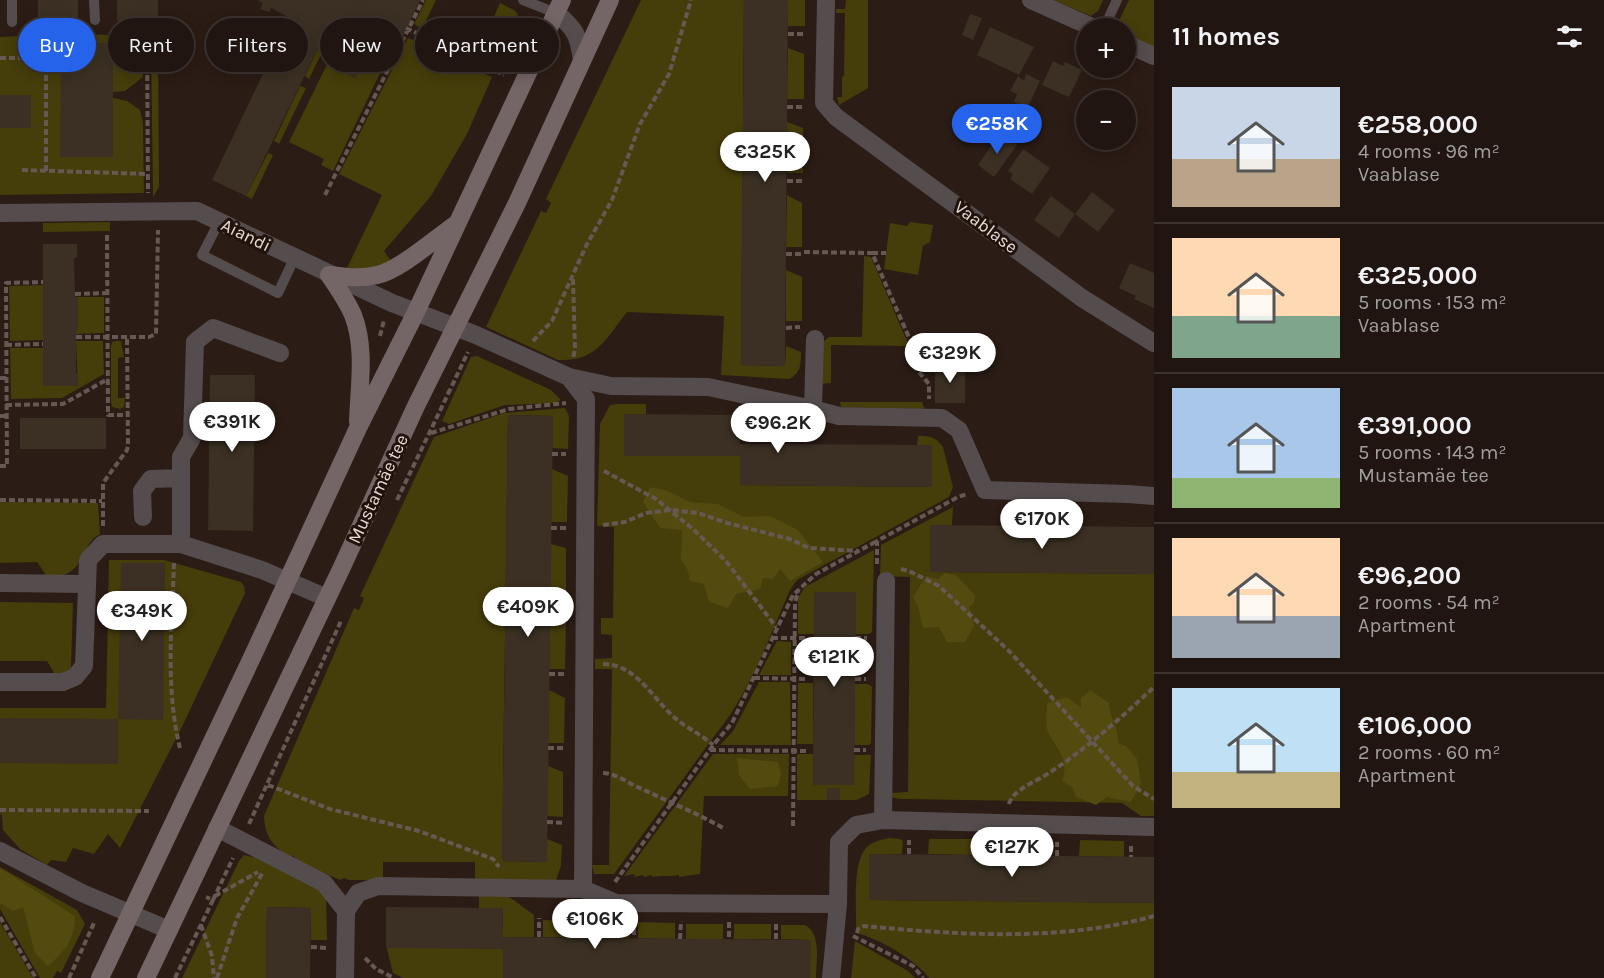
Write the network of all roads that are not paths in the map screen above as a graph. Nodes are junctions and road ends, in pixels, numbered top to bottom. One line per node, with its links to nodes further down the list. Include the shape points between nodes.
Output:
1 (12, 0): 12 (lane)
2 (94, 0): 9 (lane)
3 (523, 0): 8 (lane)
4 (610, 0): 15 (main road, Mustamäe tee)
5 (826, 0): 24 (street, Vaablase, via 825,103 836,117 1082,298)
6 (1031, 0): 11 (street)
7 (1117, 0): 10 (lane)
8 (559, 7): 15 (street, via 577,35); 18 (main road)
9 (95, 18)
10 (1109, 18)
11 (1076, 20)
12 (12, 22)
13 (1136, 48): 14 (street)
14 (1154, 56)
15 (582, 61): 22 (main road, Mustamäe tee)
16 (0, 213): 17 (street, Aiandi, via 196,211)
17 (219, 222): 19 (street, Aiandi); 19 (lane, via 202,255 278,293)
18 (458, 223): 20 (main road, via 384,273); 21 (main road)
19 (294, 259): 20 (street, Aiandi)
20 (329, 275): 21 (street, Aiandi); 28 (main road, via 346,300 358,330)
21 (417, 312): 22 (street, Aiandi); 28 (main road)
22 (456, 327): 26 (street, Aiandi); 37 (main road, Mustamäe tee)
23 (809, 333): 27 (street)
24 (1154, 343)
25 (280, 353): 29 (street, via 213,328 195,342 192,438 181,457)
26 (569, 377): 27 (street, Aiandi, via 611,386 708,387); 43 (street, via 586,399 578,460 577,527 584,663)
27 (813, 409): 30 (street, Aiandi, via 839,416 942,418 959,430 985,490)
28 (358, 428): 34 (main road)
29 (181, 478): 31 (street, via 151,479 142,491); 32 (street)
30 (1154, 496)
31 (143, 517)
32 (178, 552): 34 (street, via 262,570); 36 (street, via 103,544 88,560)
33 (891, 571): 39 (street)
34 (287, 580): 37 (street); 46 (main road)
35 (0, 583): 36 (street)
36 (86, 584): 38 (street, via 84,666 75,678 63,682)
37 (327, 598): 41 (main road, Mustamäe tee)
38 (0, 682)
39 (883, 820): 40 (street); 44 (street, via 856,825 839,842)
40 (1154, 826)
41 (217, 828): 45 (street, via 324,883); 47 (main road, Mustamäe tee)
42 (0, 851): 46 (street)
43 (583, 889): 44 (street, via 616,903); 45 (street, via 378,886 358,893)
44 (838, 904): 51 (street)
45 (346, 911): 50 (street)
46 (130, 914): 47 (street); 48 (main road)
47 (169, 930): 49 (main road, Mustamäe tee)
48 (100, 978)
49 (146, 978)
50 (345, 978)
51 (831, 978)

